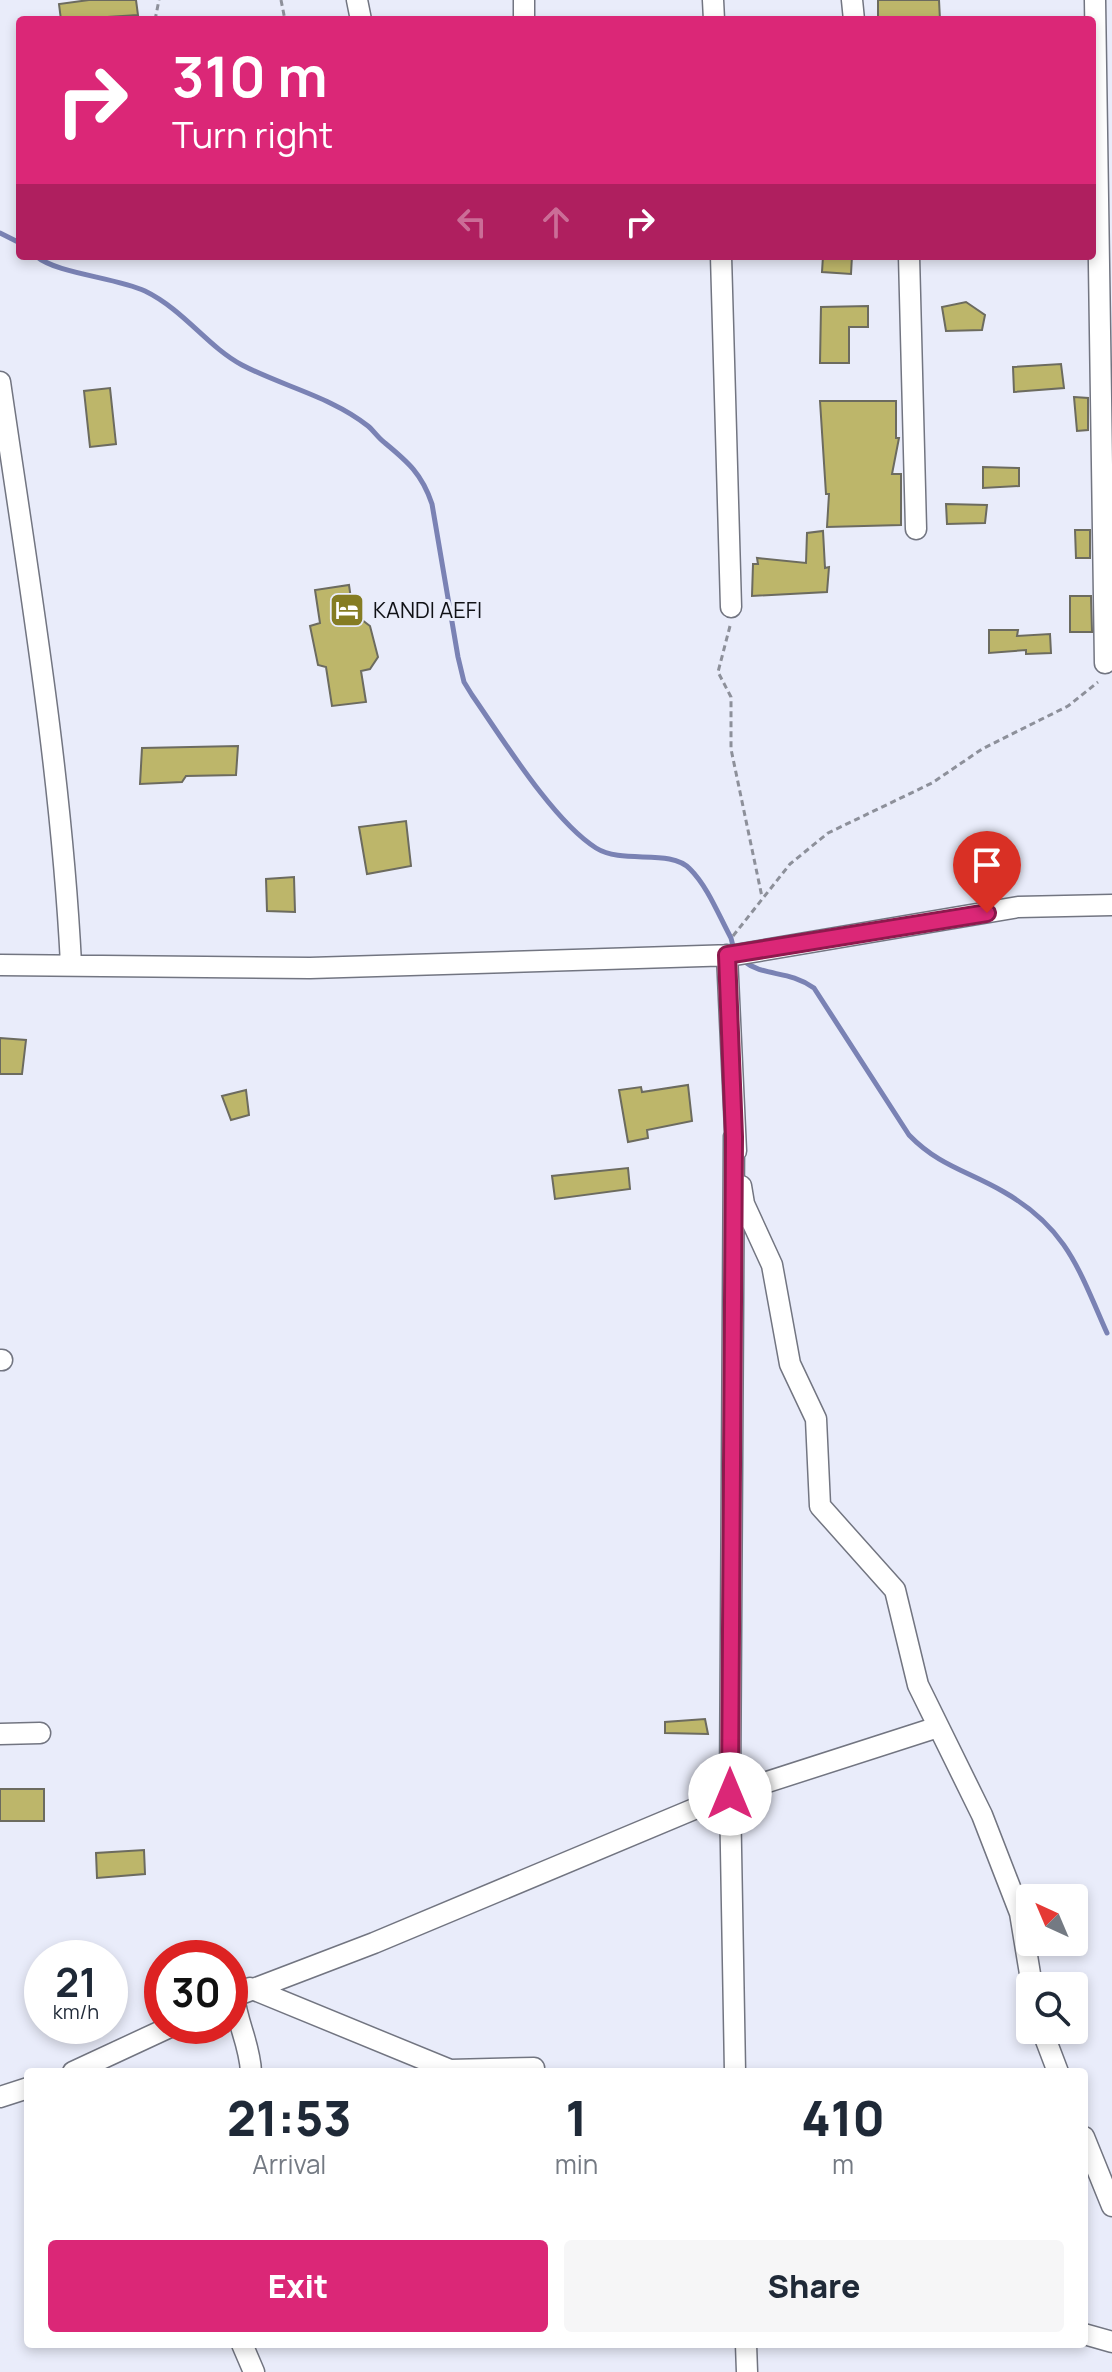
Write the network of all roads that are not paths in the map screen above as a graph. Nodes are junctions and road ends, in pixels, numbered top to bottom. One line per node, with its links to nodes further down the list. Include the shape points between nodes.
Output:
1 (1095, 0): 2 (street)
2 (1100, 76): 6 (street)
3 (721, 260): 8 (street)
4 (909, 260): 7 (street)
5 (0, 382): 12 (street, via 48,704)
6 (1107, 463): 9 (street)
7 (916, 529)
8 (731, 607)
9 (1105, 663)
10 (1112, 905): 11 (street, via 1018,907)
11 (723, 956): 12 (street, via 310,968); 14 (street)
12 (71, 964): 13 (street)
13 (0, 965)
14 (734, 1137): 15 (street, via 744,1204 772,1265 790,1364 816,1419 820,1506 895,1590 918,1685); 18 (street)
15 (938, 1727): 18 (street); 19 (street, via 982,1815 1020,1913)
16 (40, 1733): 17 (street)
17 (0, 1734)
18 (730, 1794): 20 (street); 28 (street)
19 (1030, 1972)
20 (248, 1990)
21 (248, 1998): 27 (street)
22 (144, 2039): 25 (street)
23 (246, 2044): 26 (street)
24 (1047, 2044): 29 (street)
25 (82, 2068)
26 (250, 2068)
27 (444, 2068)
28 (735, 2068)
29 (1056, 2068)
30 (24, 2089): 31 (street)
31 (0, 2097)
32 (1088, 2147): 33 (street)
33 (1112, 2206)
34 (1088, 2335): 35 (street)
35 (1112, 2342)
36 (244, 2348): 38 (street)
37 (746, 2348): 39 (street)
38 (254, 2372)
39 (747, 2372)

